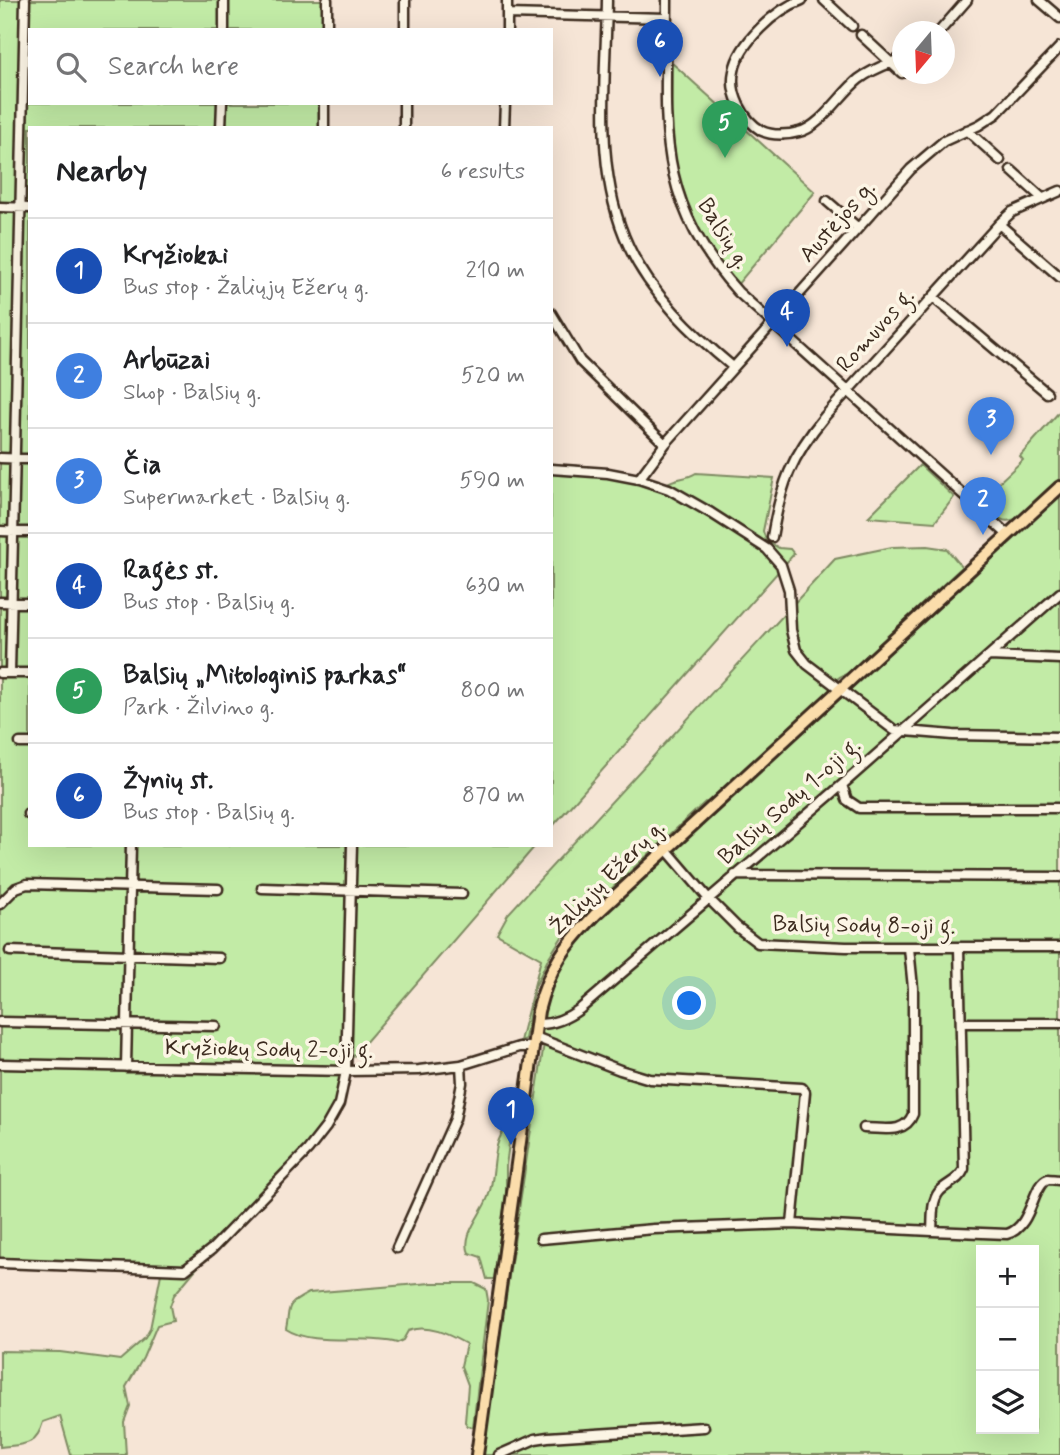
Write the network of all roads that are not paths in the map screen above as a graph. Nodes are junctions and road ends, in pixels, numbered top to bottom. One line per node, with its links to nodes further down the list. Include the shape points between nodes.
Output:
1 (26, 0): 40 (street)
2 (224, 0): 18 (street)
3 (327, 0): 19 (street)
4 (405, 0): 20 (street)
5 (507, 0): 12 (street)
6 (607, 0): 13 (street)
7 (667, 0): 14 (street, Balsių g.)
8 (802, 0): 24 (street, via 785,7 761,28 733,72 738,103 762,131 806,130 856,81)
9 (824, 0): 17 (street)
10 (967, 0): 16 (street)
11 (1039, 0): 15 (street)
12 (507, 14): 13 (street); 21 (street)
13 (607, 15): 14 (street); 47 (street, via 606,148 611,195 621,228 650,283)
14 (667, 18): 46 (street, Balsių g., via 666,124 677,193 716,265)
15 (1060, 18)
16 (949, 21)
17 (852, 26)
18 (224, 28)
19 (327, 28)
20 (405, 28)
21 (507, 28)
22 (861, 35): 24 (street)
23 (1060, 47): 33 (street, Austėjos g., via 1006,105)
24 (891, 63)
25 (222, 105): 29 (street)
26 (324, 105): 30 (street)
27 (404, 105): 31 (street)
28 (505, 105): 32 (street)
29 (221, 126)
30 (324, 126)
31 (404, 126)
32 (504, 126)
33 (967, 130): 34 (street); 42 (street, Austėjos g., via 928,153)
34 (1000, 160)
35 (1010, 170): 37 (street)
36 (1060, 191): 37 (street, Romuvos g.)
37 (1042, 198): 41 (street, Romuvos g., via 1012,212)
38 (827, 201): 42 (street)
39 (0, 207): 40 (street)
40 (25, 208): 52 (street)
41 (999, 224): 43 (street); 44 (street, Romuvos g.)
42 (858, 228): 46 (street, Austėjos g.)
43 (1060, 277)
44 (933, 296): 48 (street, Romuvos g.); 49 (street)
45 (553, 316): 50 (street, via 580,361)
46 (772, 324): 47 (street, Austėjos g.); 48 (street, Balsių g.)
47 (733, 367): 50 (street, Austėjos g.)
48 (848, 391): 60 (street, Balsių g.); 61 (street, Romuvos g., via 796,454)
49 (1047, 393)
50 (665, 444): 55 (street, Austėjos g.)
51 (0, 458): 52 (street)
52 (14, 458): 53 (street); 58 (street)
53 (28, 459)
54 (553, 469): 55 (street)
55 (639, 479): 70 (street, via 691,500 767,549 782,565 796,650)
56 (1060, 487): 60 (main road, Žaliųjų Ežerų g.)
57 (0, 531): 58 (street)
58 (12, 531): 59 (street); 64 (street)
59 (28, 532)
60 (1008, 535): 70 (main road, Žaliųjų Ežerų g.)
61 (772, 537)
62 (1060, 593): 66 (street, Balsių Sodų 1-oji g.)
63 (0, 602): 64 (street)
64 (11, 602): 65 (street); 68 (street)
65 (28, 603)
66 (989, 656): 67 (street); 71 (street, Balsių Sodų 1-oji g.)
67 (1060, 659)
68 (5, 673): 69 (street)
69 (28, 673)
70 (841, 689): 71 (street); 77 (main road, Žaliųjų Ežerų g.)
71 (900, 732): 72 (street); 73 (street, Balsių Sodų 1-oji g.)
72 (1060, 737)
73 (842, 785): 74 (street, via 849,803 859,808); 78 (street, Balsių Sodų 1-oji g.)
74 (1060, 808)
75 (131, 847): 80 (street)
76 (352, 847): 83 (street)
77 (666, 849): 85 (street, Balsių Sodų 8-oji g.); 97 (main road, Žaliųjų Ežerų g., via 562,951 548,978)
78 (735, 875): 79 (street); 85 (street, Balsių Sodų 1-oji g.)
79 (1060, 877)
80 (130, 886): 82 (street); 86 (street, via 27,884); 91 (street)
81 (262, 888): 83 (street)
82 (218, 889)
83 (351, 891): 84 (street); 103 (street)
84 (462, 894)
85 (708, 898): 88 (street, Balsių Sodų 8-oji g., via 758,943); 97 (street, Balsių Sodų 1-oji g., via 580,1009 562,1020)
86 (0, 904)
87 (1060, 947): 89 (street, Balsių Sodų 8-oji g.)
88 (909, 948): 89 (street, Balsių Sodų 8-oji g.); 104 (street, via 914,988 913,1114 902,1128)
89 (959, 948): 94 (street)
90 (10, 951): 91 (street)
91 (129, 955): 92 (street); 96 (street)
92 (219, 958)
93 (0, 1023): 96 (street)
94 (961, 1023): 95 (street); 107 (street, via 964,1169 938,1194)
95 (1060, 1023)
96 (128, 1024): 98 (street); 102 (street)
97 (537, 1024): 99 (main road, Žaliųjų Ežerų g.)
98 (216, 1026)
99 (534, 1042): 101 (street, Kryžiokų Sodų 2-oji g.); 106 (street, via 650,1079 802,1088); 112 (main road, Žaliųjų Ežerų g.)
100 (0, 1064): 102 (street, Kryžiokų Sodų 2-oji g.)
101 (461, 1065): 103 (street, Kryžiokų Sodų 2-oji g.); 109 (street, via 455,1119)
102 (126, 1067): 103 (street, Kryžiokų Sodų 2-oji g.)
103 (346, 1072): 110 (street, via 333,1117 308,1150 190,1268)
104 (864, 1128)
105 (1060, 1180): 107 (street, via 1042,1183 1015,1232)
106 (792, 1224): 107 (street); 108 (street)
107 (932, 1231)
108 (541, 1239)
109 (397, 1248)
110 (0, 1263)
111 (704, 1427): 113 (street, via 548,1437)
112 (477, 1455)
113 (499, 1455)

